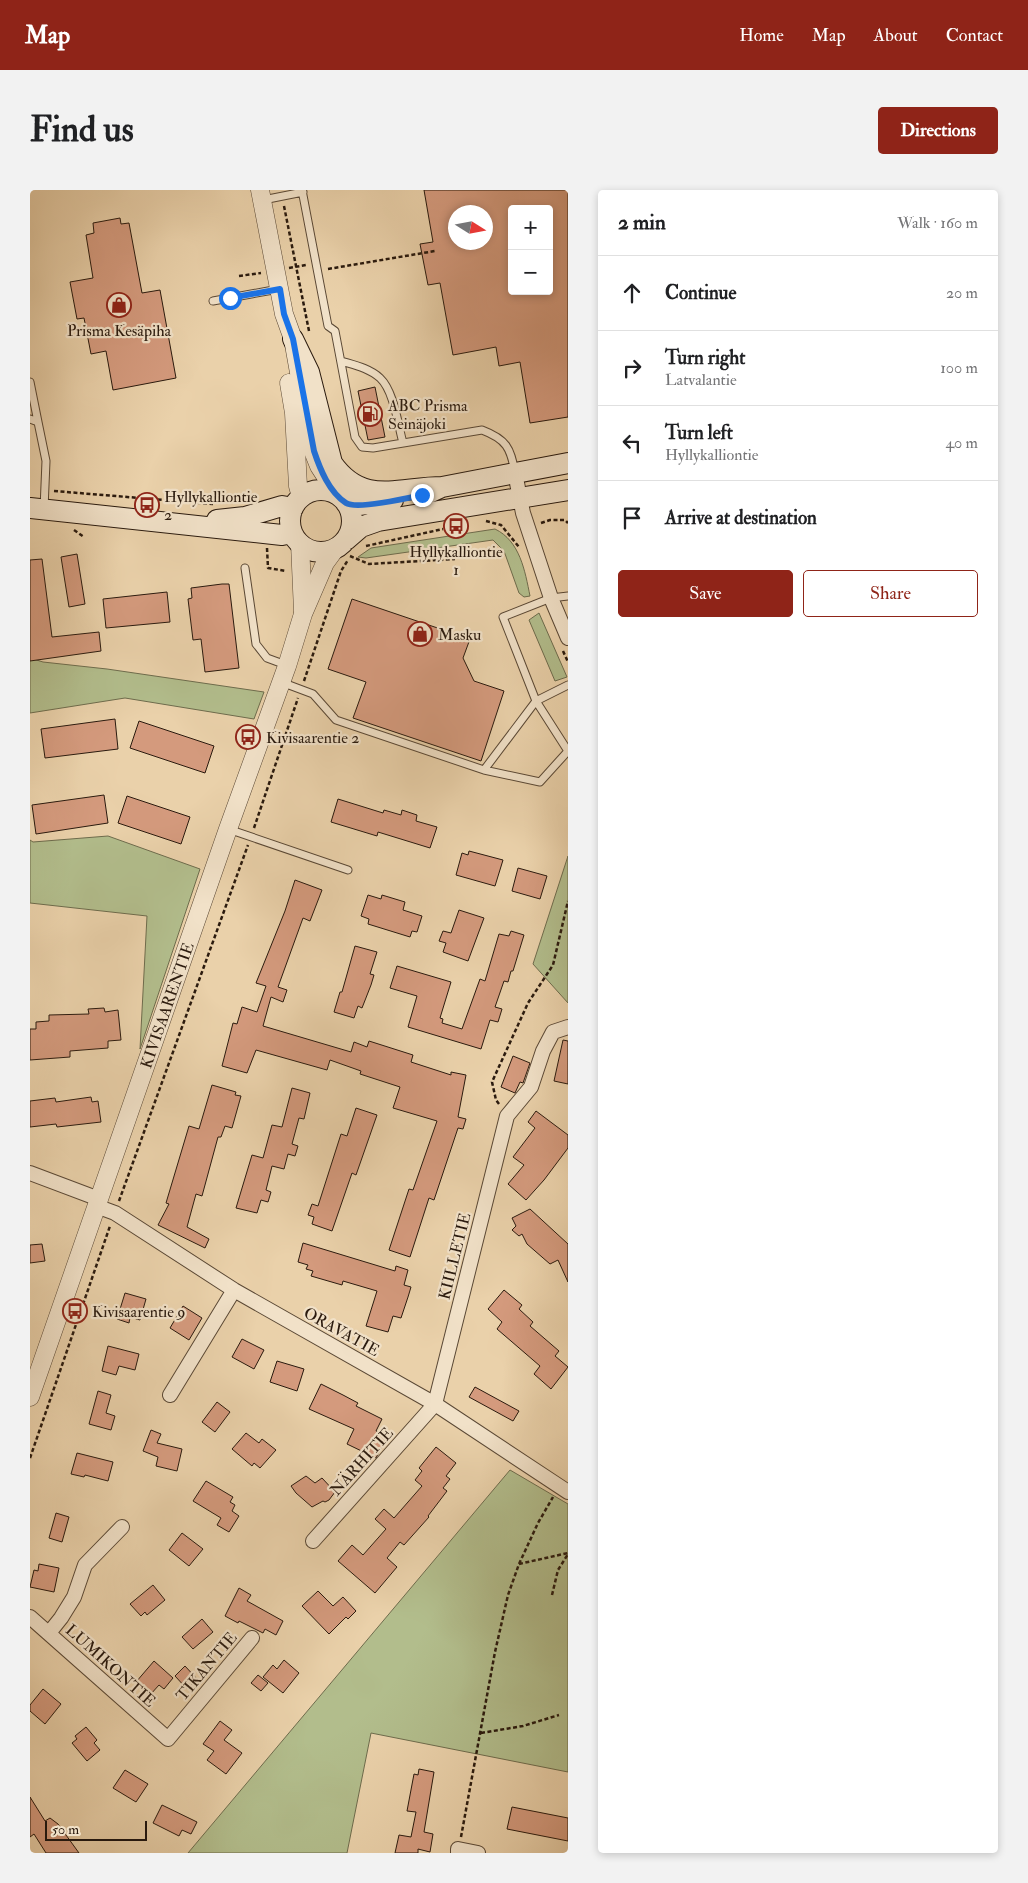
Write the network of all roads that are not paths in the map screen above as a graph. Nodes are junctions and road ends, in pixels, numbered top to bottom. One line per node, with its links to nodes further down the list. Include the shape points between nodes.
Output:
1 (302, 191): 2 (lane, via 282,196); 7 (lane, via 328,326 335,331)
2 (261, 195): 3 (street)
3 (280, 289): 4 (lane); 5 (street)
4 (213, 301)
5 (284, 314): 6 (street); 18 (street, via 282,340 294,413)
6 (302, 339): 13 (main road, via 332,463 340,474 372,491); 15 (street, via 314,451 318,466)
7 (340, 361): 10 (lane, via 381,378 390,392); 10 (lane, via 356,437 362,447)
8 (30, 382): 9 (lane)
9 (34, 420): 17 (lane, via 46,461)
10 (403, 443): 12 (lane, via 482,430 494,434 506,444)
11 (568, 463): 12 (main road)
12 (515, 473): 13 (main road); 16 (street)
13 (442, 487): 15 (main road, via 422,495 359,505)
14 (568, 490): 16 (main road)
15 (342, 499): 18 (main road, via 328,491 318,490 309,492); 21 (main road, via 352,522)
16 (520, 499): 21 (main road, via 378,521 361,527); 24 (street)
17 (40, 502): 19 (main road)
18 (297, 502): 19 (main road, via 230,520); 20 (main road, via 290,516)
19 (166, 522): 20 (main road)
20 (296, 538): 21 (main road, via 317,552); 25 (street, KIVISAARENTIE)
21 (350, 549): 25 (street, KIVISAARENTIE, via 325,563)
22 (245, 568): 27 (lane, via 256,644)
23 (568, 596): 24 (lane)
24 (551, 598): 26 (street); 29 (lane, via 503,616)
25 (303, 614): 27 (street, KIVISAARENTIE)
26 (564, 642)
27 (284, 674): 31 (lane, via 301,690 313,694 336,720); 32 (street, KIVISAARENTIE)
28 (568, 685): 29 (lane)
29 (536, 701): 30 (lane); 31 (lane)
30 (568, 751): 31 (lane, via 540,782)
31 (484, 770)
32 (228, 829): 33 (lane); 36 (street, KIVISAARENTIE)
33 (348, 870)
34 (568, 1027): 40 (street, KIILLETIE, via 553,1032 531,1087 507,1116)
35 (30, 1173): 36 (street, ORAVATIE)
36 (98, 1202): 37 (street, ORAVATIE); 39 (street, KIVISAARENTIE)
37 (234, 1290): 38 (street); 40 (street, ORAVATIE)
38 (170, 1395)
39 (30, 1397)
40 (436, 1404): 41 (street, ORAVATIE); 43 (street, NÄRHITIE)
41 (564, 1490)
42 (122, 1527): 45 (street, via 85,1565 74,1597)
43 (313, 1541)
44 (30, 1617): 45 (street, LUMIKONTIE)
45 (49, 1633): 47 (street, LUMIKONTIE)
46 (252, 1638): 47 (street, TIKANTIE)
47 (168, 1739)
48 (458, 1851): 49 (street)
49 (478, 1853)

